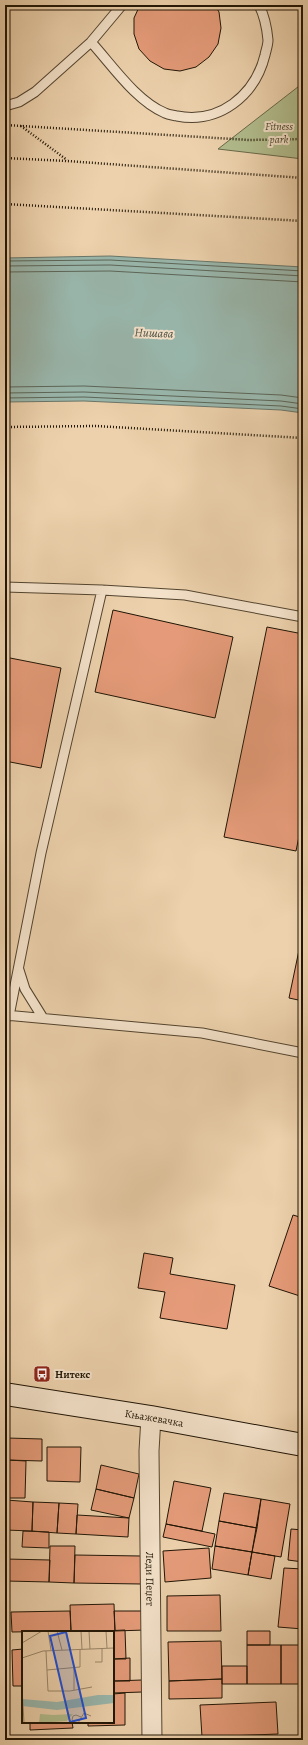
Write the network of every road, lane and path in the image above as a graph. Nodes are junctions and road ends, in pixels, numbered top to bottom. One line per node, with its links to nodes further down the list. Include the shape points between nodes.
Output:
1 (122, 5): 3 (lane)
2 (259, 5): 3 (lane, via 268,41 263,62 254,82 239,100 215,114 191,119 166,114 141,98)
3 (91, 42): 4 (lane, via 35,92 19,102)
4 (5, 106)
5 (5, 125): 6 (path)
6 (20, 126): 7 (path, via 249,140); 9 (path)
7 (303, 139)
8 (5, 158): 9 (path)
9 (67, 161): 10 (path)
10 (303, 178)
11 (5, 204): 12 (path)
12 (303, 221)
13 (5, 427): 14 (path, via 96,426)
14 (303, 438)
15 (5, 586): 16 (lane)
16 (102, 590): 17 (lane, via 185,595); 18 (lane, via 41,853)
17 (303, 617)
18 (18, 969): 19 (lane); 20 (lane, via 25,989)
19 (7, 1015): 20 (lane)
20 (43, 1018): 21 (lane, via 202,1033)
21 (303, 1053)
22 (5, 1394): 23 (main road, Књажевачка)
23 (150, 1417): 24 (main road, Књажевачка); 25 (street, Леди Пеџет)
24 (303, 1445)
25 (152, 1740)

